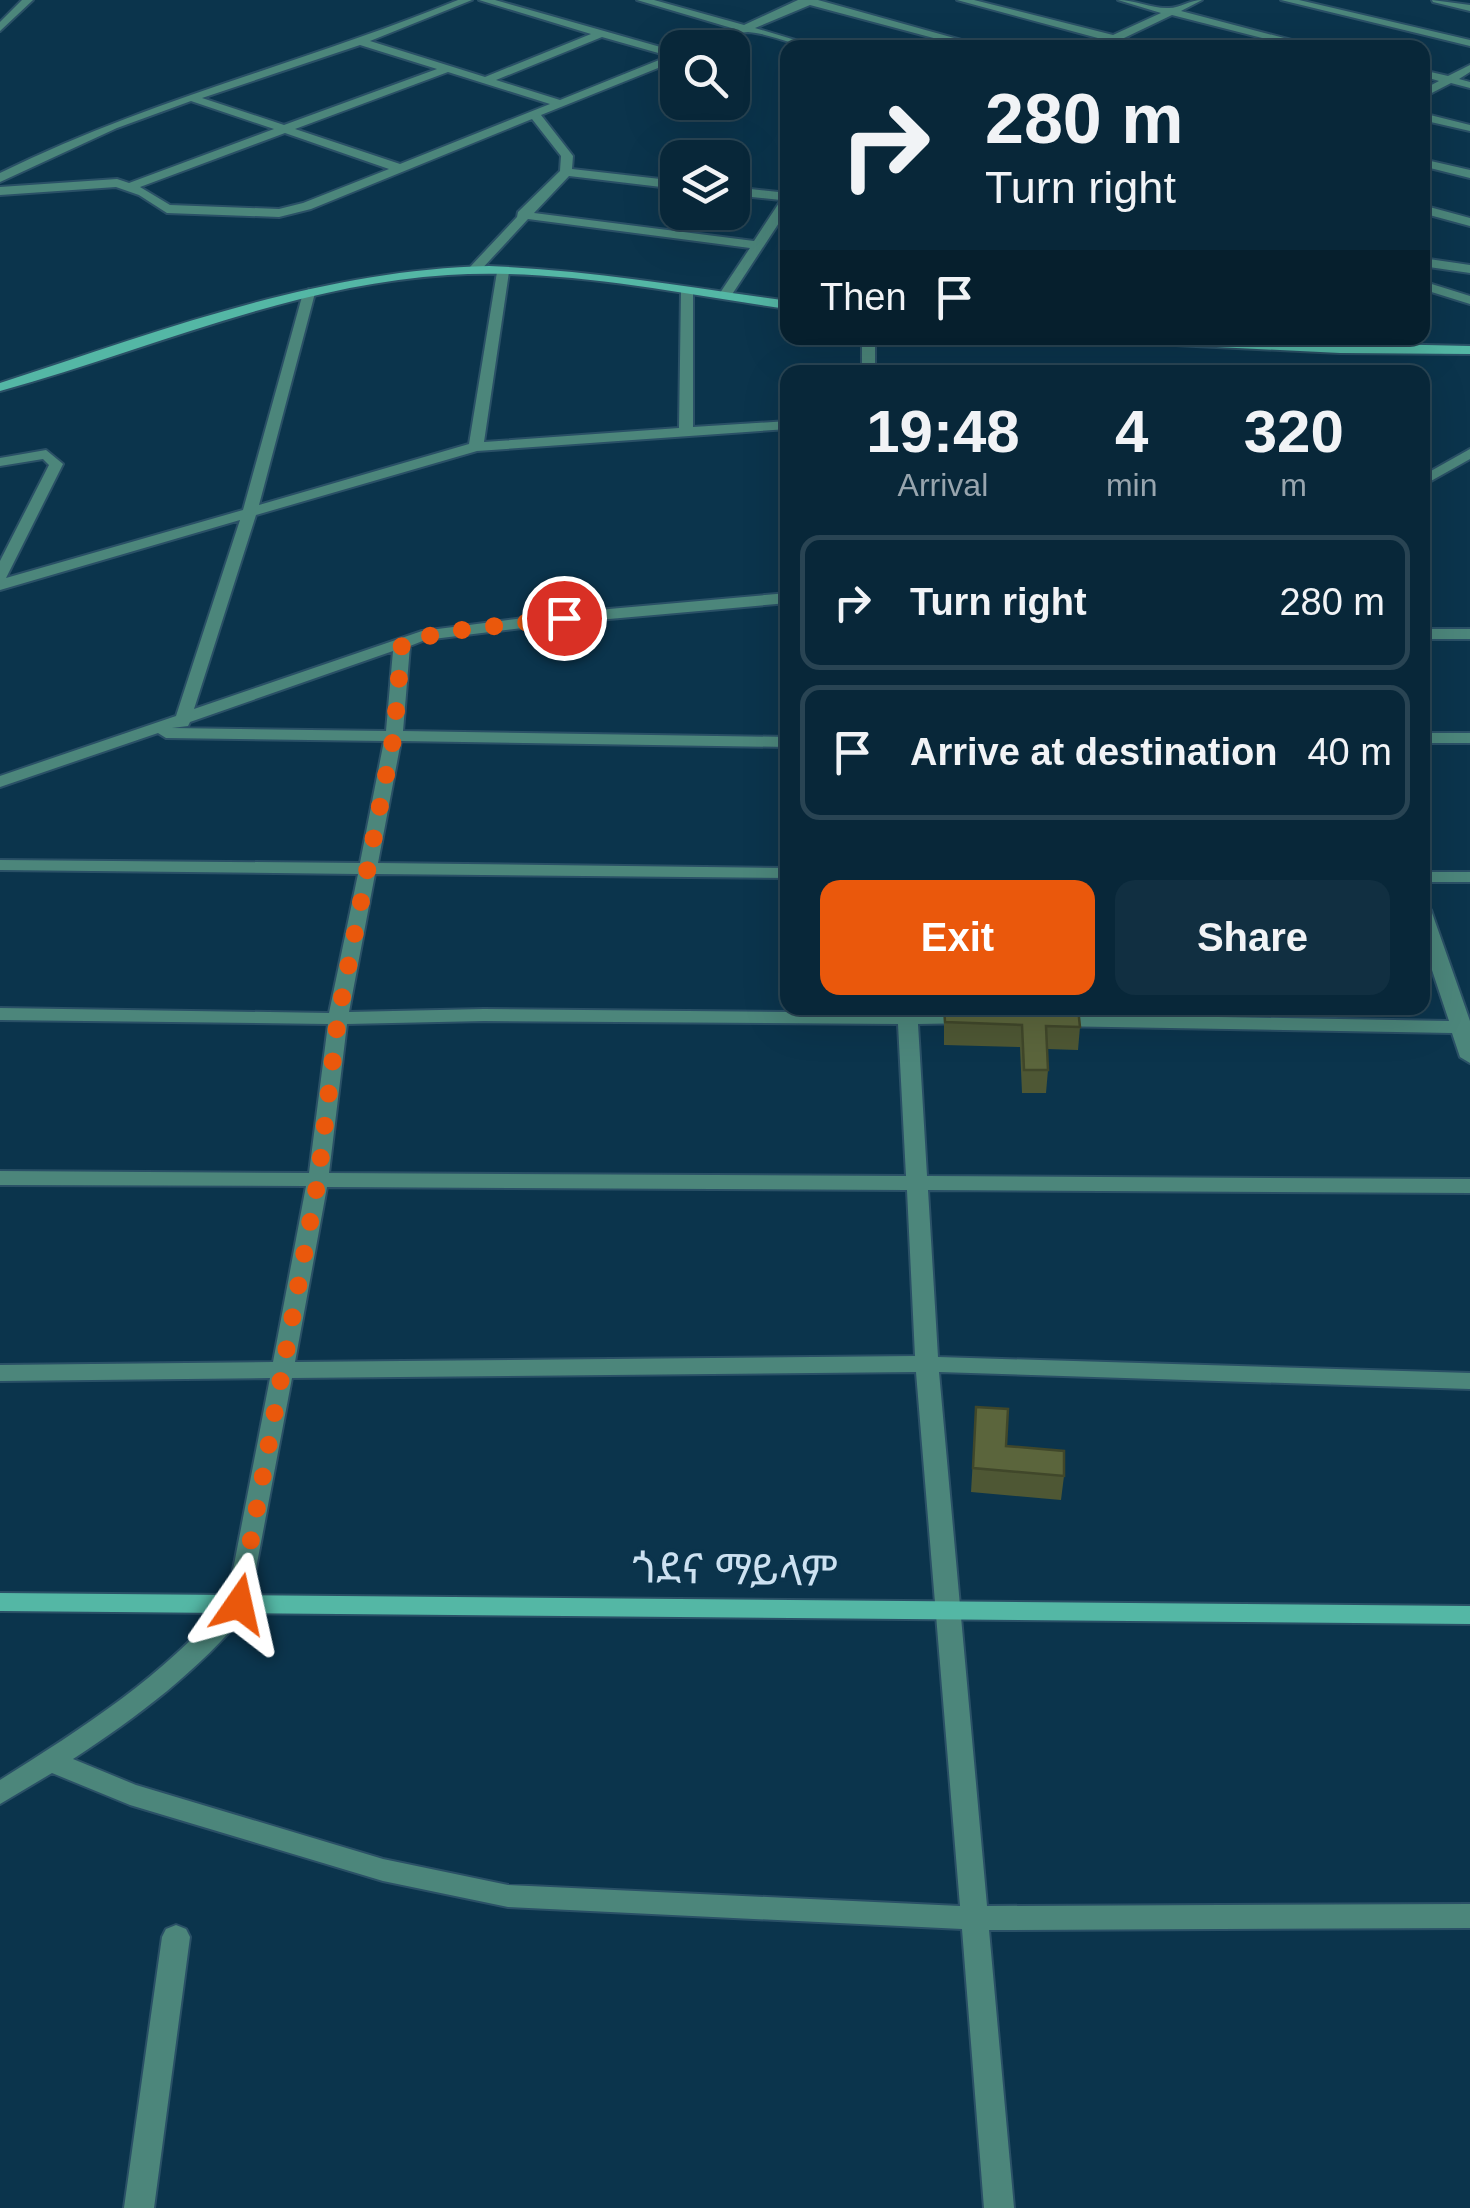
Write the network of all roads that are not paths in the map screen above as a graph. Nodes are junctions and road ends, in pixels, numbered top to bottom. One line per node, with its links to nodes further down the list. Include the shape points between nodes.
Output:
1 (28, 0): 13 (street)
2 (484, 0): 15 (street)
3 (642, 0): 14 (street)
4 (808, 0): 14 (street); 18 (street)
5 (962, 0): 16 (street)
6 (1123, 0): 12 (street)
7 (1197, 0): 12 (street)
8 (1286, 0): 23 (street)
9 (1436, 0): 11 (street)
10 (459, 1): 22 (street)
11 (1470, 8)
12 (1173, 12): 16 (street); 21 (street)
13 (0, 28)
14 (745, 29): 17 (street)
15 (599, 34): 24 (street); 29 (street)
16 (1114, 38): 19 (street); 20 (street)
17 (787, 40)
18 (956, 40)
19 (1110, 40)
20 (1121, 40)
21 (1286, 40)
22 (361, 42): 27 (street); 33 (street)
23 (1470, 44)
24 (660, 51)
25 (660, 63): 34 (street)
26 (1470, 68): 30 (street)
27 (448, 69): 29 (street); 38 (street)
28 (1430, 75): 30 (street)
29 (486, 80): 34 (street)
30 (1449, 80): 31 (street); 32 (street)
31 (1470, 85)
32 (1430, 90)
33 (192, 98): 38 (street); 43 (street)
34 (559, 103): 35 (street)
35 (535, 115): 40 (street); 41 (street, via 567,156)
36 (1430, 118): 37 (street)
37 (1470, 128)
38 (286, 130): 40 (street); 45 (street)
39 (1430, 164): 42 (street)
40 (399, 168): 45 (street, via 278,213 167,209)
41 (566, 172): 44 (street); 51 (street)
42 (1470, 174)
43 (0, 178)
44 (660, 182)
45 (132, 186): 46 (street, via 96,182)
46 (0, 191)
47 (750, 193): 48 (street)
48 (780, 197)
49 (780, 211): 53 (street)
50 (1430, 211): 52 (street)
51 (522, 215): 53 (street); 56 (street)
52 (1470, 222)
53 (758, 245): 61 (street)
54 (1430, 263): 55 (street)
55 (1470, 269)
56 (474, 270): 57 (street); 60 (street)
57 (503, 272): 59 (street); 69 (street)
58 (1430, 288): 62 (street)
59 (687, 292): 61 (street); 68 (street)
60 (309, 294): 66 (street); 73 (street)
61 (724, 296): 63 (street)
62 (1470, 300)
63 (780, 304)
64 (1256, 345): 65 (street)
65 (1470, 350)
66 (0, 387)
67 (780, 426): 68 (street)
68 (686, 431): 69 (street)
69 (476, 446): 73 (street)
70 (1470, 453): 72 (street)
71 (0, 462): 74 (street, via 32,453 56,464)
72 (1430, 477)
73 (251, 510): 74 (street); 79 (street)
74 (1, 575)
75 (780, 599): 78 (street, via 525,622)
76 (1430, 634): 77 (street)
77 (1470, 634)
78 (402, 643): 79 (street); 81 (street)
79 (182, 722): 80 (street)
80 (150, 733): 81 (street); 85 (street)
81 (394, 735): 84 (street); 87 (street)
82 (1430, 738): 83 (street)
83 (1470, 738)
84 (780, 742)
85 (0, 782)
86 (0, 866): 87 (street)
87 (367, 866): 88 (street); 96 (street)
88 (780, 873)
89 (1430, 877): 90 (street)
90 (1470, 877)
91 (1430, 932): 99 (street)
92 (0, 1014): 96 (street)
93 (780, 1014): 96 (street)
94 (907, 1015): 103 (street)
95 (933, 1015): 97 (street)
96 (338, 1018): 102 (street)
97 (985, 1019)
98 (1024, 1020): 99 (street)
99 (1465, 1027): 100 (street)
100 (1470, 1057)
101 (0, 1178): 102 (street)
102 (318, 1180): 103 (street); 106 (street)
103 (914, 1180): 104 (street); 105 (street)
104 (1470, 1186)
105 (927, 1364): 106 (street); 108 (street); 111 (street)
106 (283, 1370): 107 (street); 110 (street)
107 (0, 1373)
108 (1470, 1382)
109 (0, 1602): 110 (street, ጎደና ማይላም)
110 (239, 1604): 111 (street, ጎደና ማይላም); 113 (street, via 207,1646)
111 (952, 1611): 112 (street, ጎደና ማይላም); 116 (street)
112 (1470, 1615)
113 (50, 1761): 114 (street); 116 (street, via 130,1794 382,1870 508,1896)
114 (0, 1793)
115 (1470, 1916): 116 (street)
116 (974, 1918): 119 (street)
117 (176, 1937): 118 (street)
118 (139, 2208)
119 (999, 2208)

